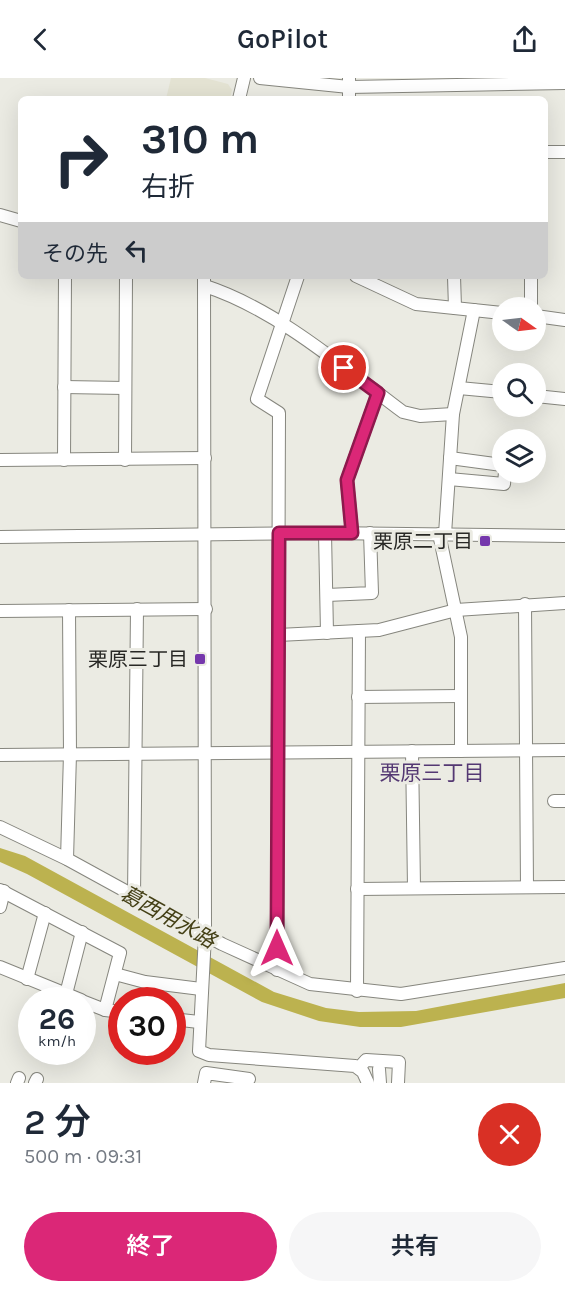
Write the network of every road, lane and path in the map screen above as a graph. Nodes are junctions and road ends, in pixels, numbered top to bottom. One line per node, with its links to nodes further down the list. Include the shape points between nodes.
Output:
1 (244, 78): 6 (street)
2 (260, 78): 5 (street)
3 (473, 81): 4 (street); 5 (street)
4 (565, 83)
5 (349, 88)
6 (240, 96)
7 (565, 152): 8 (street)
8 (548, 153)
9 (0, 215): 10 (street)
10 (18, 220)
11 (65, 279): 25 (street)
12 (126, 279): 26 (street)
13 (297, 279): 24 (street)
14 (362, 279): 19 (street, via 416,304)
15 (454, 279): 19 (street)
16 (531, 279): 18 (street)
17 (204, 281): 24 (street); 33 (street)
18 (531, 297)
19 (455, 308): 20 (street)
20 (474, 310): 21 (street); 27 (street)
21 (492, 312)
22 (546, 317): 23 (street)
23 (565, 320)
24 (282, 326): 29 (street); 43 (street, via 256,399 279,413)
25 (64, 387): 26 (street); 36 (street)
26 (125, 388): 37 (street)
27 (459, 388): 28 (street); 32 (street)
28 (492, 391)
29 (378, 393): 32 (street, via 403,412 420,416); 44 (street, via 347,480)
30 (546, 397): 31 (street)
31 (565, 399)
32 (453, 414): 34 (street)
33 (205, 458): 37 (street); 46 (street)
34 (450, 458): 38 (street); 39 (street)
35 (0, 460): 36 (street)
36 (64, 460): 37 (street)
37 (125, 460)
38 (492, 464)
39 (449, 479): 40 (street); 45 (street)
40 (492, 483)
41 (325, 532): 43 (street); 44 (street); 49 (street)
42 (370, 532): 44 (street); 45 (street); 49 (street, via 372,593)
43 (279, 533): 46 (street); 59 (street)
44 (352, 533)
45 (442, 534): 47 (street); 55 (street)
46 (206, 535): 48 (street); 53 (street)
47 (565, 536)
48 (0, 537)
49 (327, 595): 58 (street)
50 (565, 603): 51 (street)
51 (525, 604): 55 (street); 67 (street)
52 (137, 609): 53 (street); 54 (street); 69 (street)
53 (206, 609): 68 (street)
54 (69, 610): 56 (street); 70 (street)
55 (456, 610): 57 (street, via 379,630); 60 (street, via 461,637)
56 (0, 611)
57 (359, 631): 58 (street); 61 (street)
58 (327, 633): 59 (street)
59 (278, 635): 63 (street)
60 (460, 696): 61 (street); 66 (street)
61 (358, 697): 64 (street)
62 (565, 750): 67 (street)
63 (278, 751): 64 (street); 68 (street); 86 (street)
64 (357, 751): 65 (street); 77 (street)
65 (412, 751): 66 (street); 75 (street)
66 (461, 751): 67 (street)
67 (525, 751): 76 (street)
68 (205, 752): 69 (street); 83 (street)
69 (137, 753): 70 (street); 79 (street)
70 (70, 754): 71 (street); 73 (street)
71 (0, 755)
72 (0, 827): 73 (street)
73 (67, 859): 79 (street)
74 (565, 886): 76 (street)
75 (414, 887): 76 (street); 77 (street)
76 (527, 887)
77 (357, 889): 92 (street)
78 (2, 891): 80 (street); 81 (street)
79 (134, 897): 83 (street)
80 (0, 907)
81 (45, 913): 82 (street); 88 (street)
82 (82, 932): 87 (street, via 120,953); 91 (street)
83 (205, 935): 86 (street); 89 (street)
84 (0, 967): 88 (street)
85 (565, 968): 92 (street, via 401,994)
86 (277, 970): 92 (street, via 310,984)
87 (115, 974): 89 (street, via 145,982); 94 (street)
88 (27, 979): 90 (street)
89 (202, 984): 97 (street)
90 (48, 987)
91 (68, 987)
92 (357, 991)
93 (96, 1006): 94 (street)
94 (105, 1010): 95 (street)
95 (108, 1010)
96 (186, 1021): 97 (street)
97 (199, 1022): 98 (street, via 198,1045 202,1054)
98 (253, 1059): 99 (street); 101 (street)
99 (359, 1068): 103 (street); 105 (street, via 366,1060 399,1062)
100 (379, 1069): 104 (street)
101 (249, 1081): 102 (street, via 206,1073)
102 (204, 1083)
103 (368, 1083)
104 (380, 1083)
105 (398, 1083)

